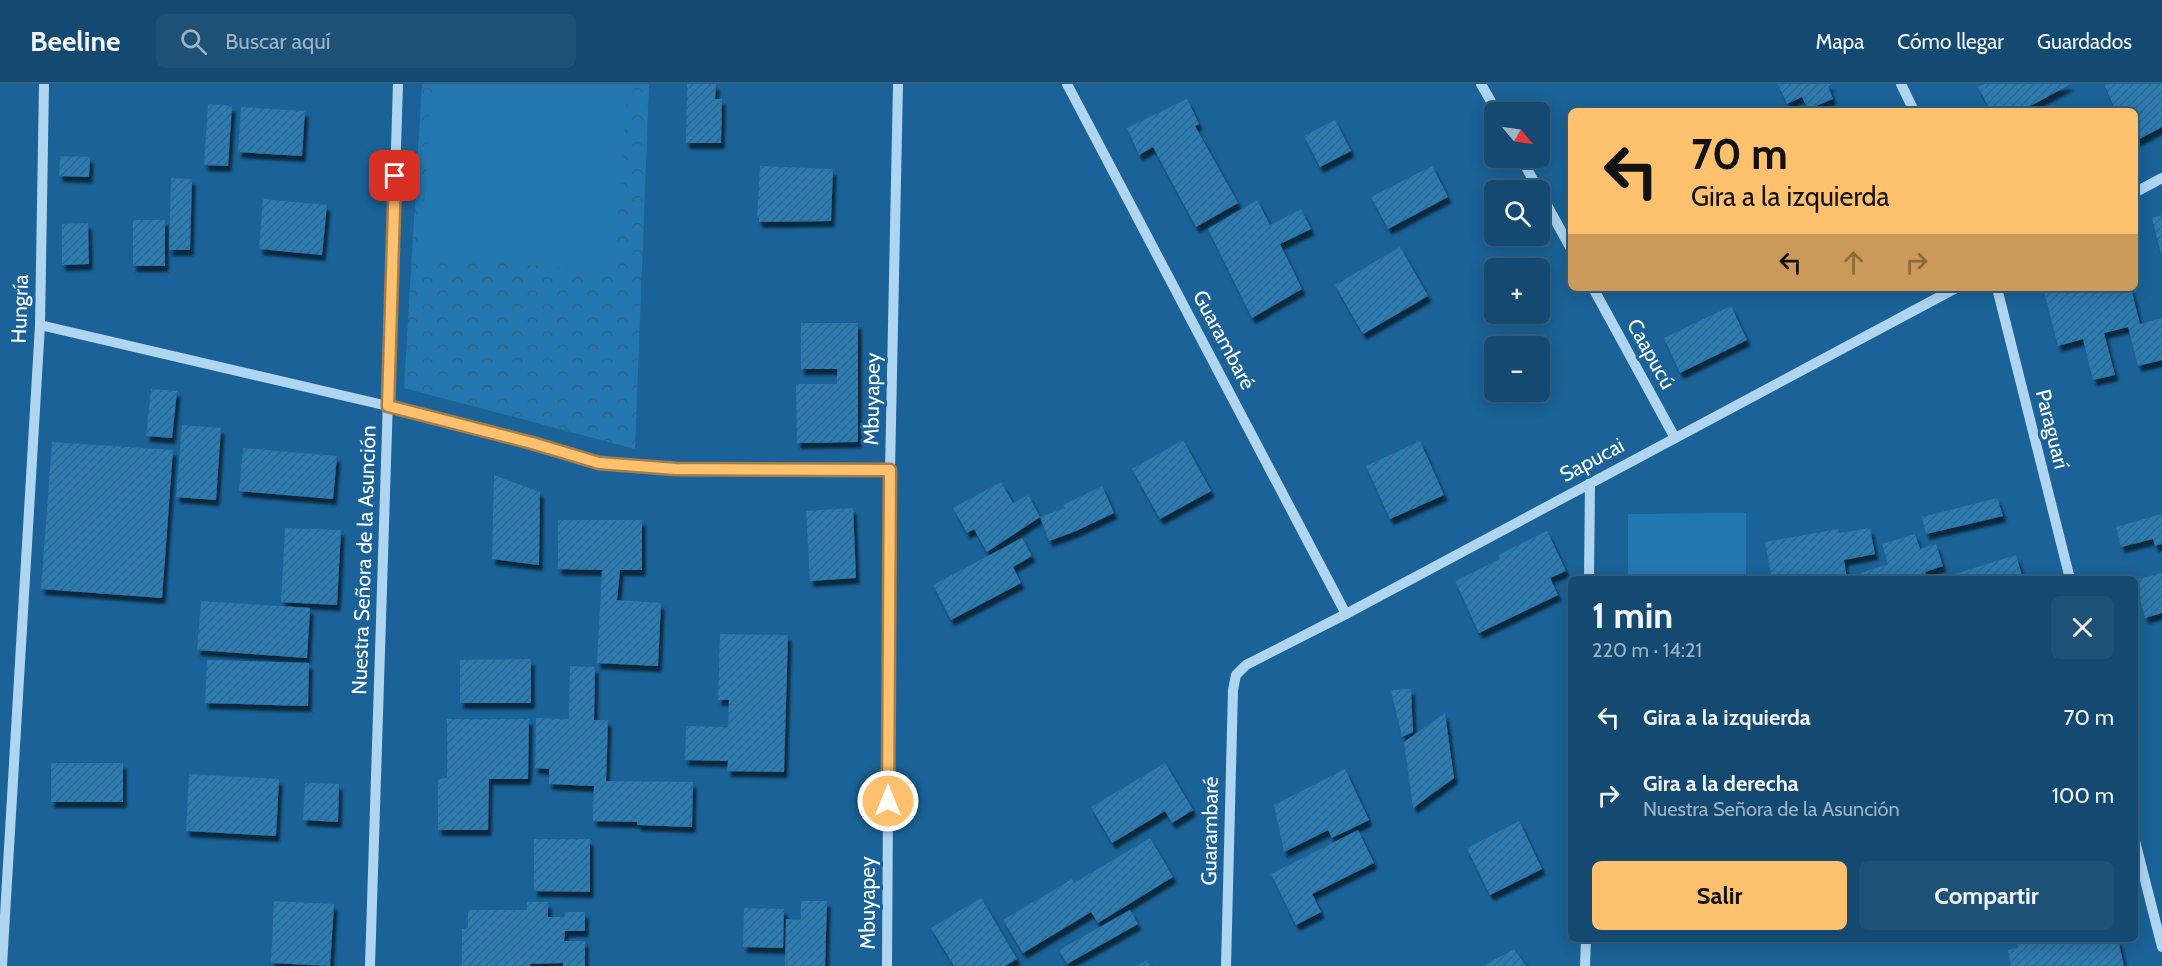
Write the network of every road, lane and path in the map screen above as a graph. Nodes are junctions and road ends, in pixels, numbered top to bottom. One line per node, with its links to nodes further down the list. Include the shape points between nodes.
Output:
1 (44, 84): 16 (street, Hungría)
2 (398, 84): 17 (street, Nuestra Señora de la Asunción)
3 (898, 84): 19 (street, Mbuyapey)
4 (1067, 84): 23 (street, Guarambaré)
5 (1481, 84): 7 (street)
6 (1900, 84): 8 (street)
7 (1491, 102)
8 (1912, 108)
9 (1526, 168): 12 (street)
10 (2162, 178): 11 (street)
11 (2138, 191)
12 (1568, 244)
13 (1595, 291): 18 (street, Caapucú)
14 (1950, 291): 18 (street, Sapucai)
15 (1998, 291): 22 (street, Paraguarí)
16 (40, 325): 17 (street); 28 (street, Hungría)
17 (388, 406): 19 (street, via 599,463 676,469); 29 (street, Nuestra Señora de la Asunción)
18 (1675, 438): 20 (street, Sapucai)
19 (890, 470): 30 (street, Mbuyapey)
20 (1590, 483): 21 (street); 23 (street, Sapucai)
21 (1589, 576)
22 (2069, 576)
23 (1346, 614): 24 (street, Sapucai)
24 (1246, 665): 31 (street, Guarambaré, via 1236,675 1233,690)
25 (2138, 853): 27 (street)
26 (1586, 942): 32 (street)
27 (2162, 947)
28 (2, 966)
29 (370, 966)
30 (887, 966)
31 (1226, 966)
32 (1585, 966)

